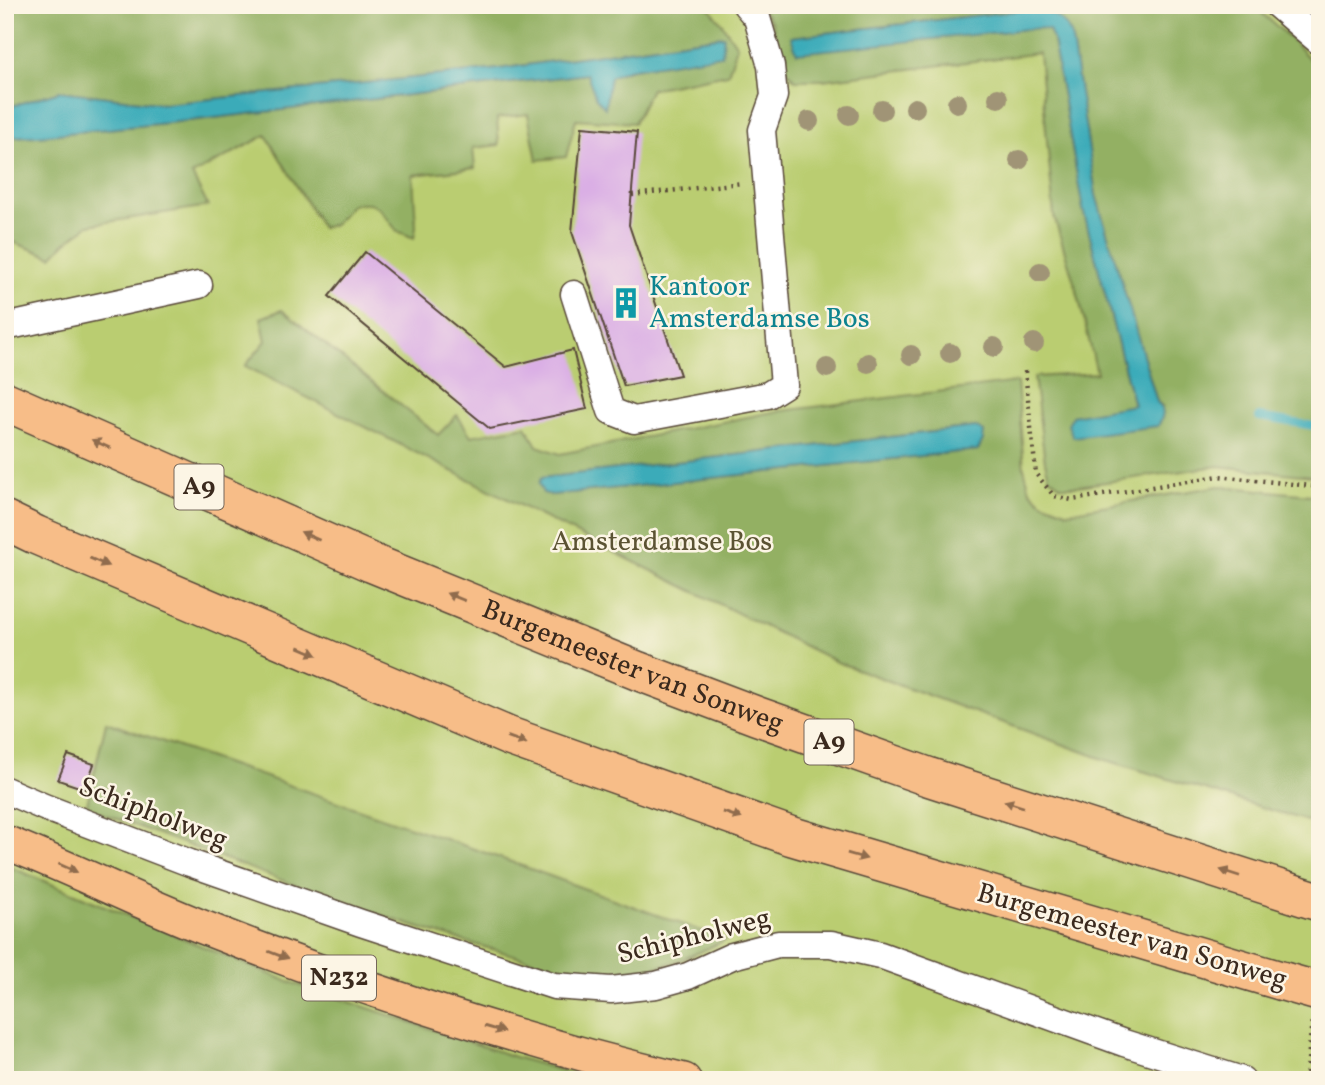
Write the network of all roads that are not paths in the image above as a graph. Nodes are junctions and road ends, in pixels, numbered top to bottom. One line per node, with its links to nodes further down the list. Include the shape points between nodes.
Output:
1 (746, 5): 5 (street, via 757,18 771,66 774,96 762,130 784,385 768,395 634,420 611,411)
2 (1277, 5): 3 (street)
3 (1320, 42)
4 (199, 285): 6 (street)
5 (574, 294)
6 (5, 327)
7 (16, 406): 11 (highway, Burgemeester van Sonweg / A9, one-way to 7, via 929,777 638,671 372,563)
8 (21, 528): 12 (highway, Burgemeester van Sonweg, one-way to 12, bridge, via 508,736 791,836)
9 (5, 790): 14 (street, Schipholweg, via 203,867 554,986 611,990 656,985 778,944 831,944 880,955 1112,1039)
10 (5, 842): 13 (main road, N232, one-way to 13, via 198,925 347,981 490,1028)
11 (1308, 898)
12 (1320, 992)
13 (684, 1080)
14 (1242, 1080)

